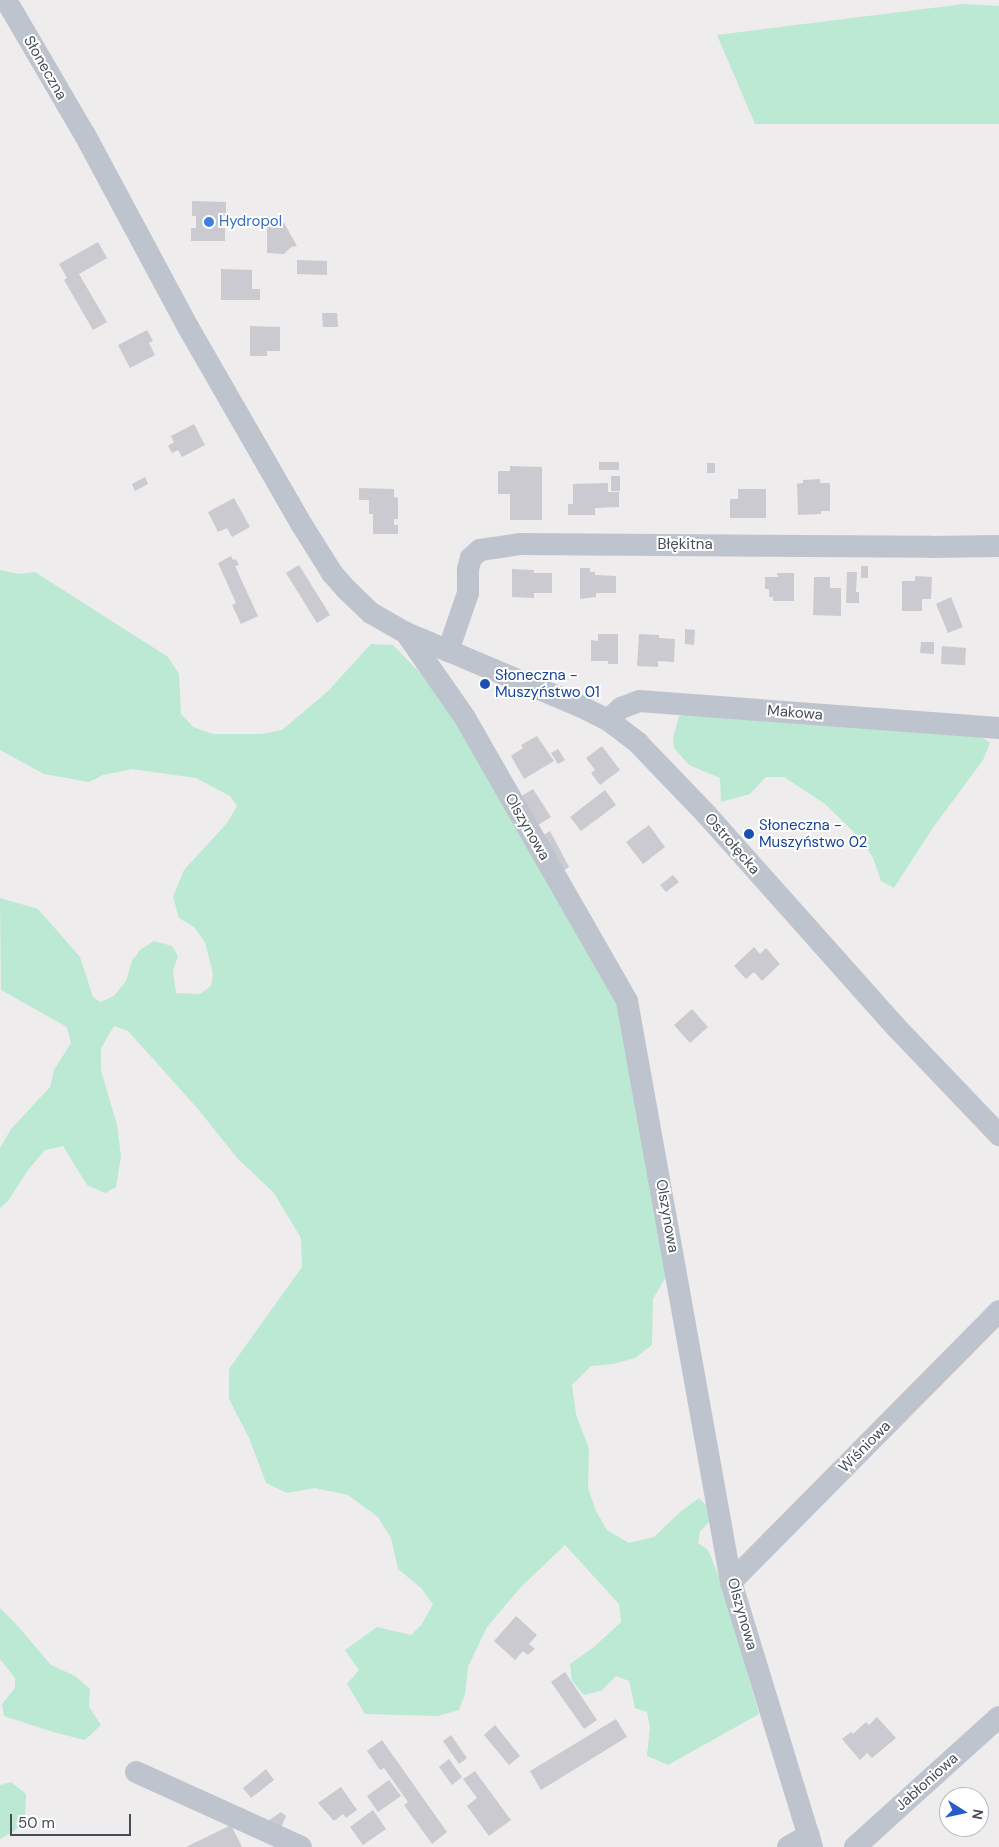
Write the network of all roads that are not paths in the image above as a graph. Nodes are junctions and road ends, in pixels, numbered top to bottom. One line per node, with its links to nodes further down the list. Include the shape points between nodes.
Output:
1 (6, 0): 3 (street, Słoneczna, via 85,135 188,327 332,573 371,613)
2 (999, 546): 4 (street, Błękitna, via 520,544 480,550 471,558 468,593)
3 (406, 634): 4 (street, Ostrołęcka); 9 (street, Olszynowa, via 465,718 627,1001)
4 (448, 650): 5 (street, Ostrołęcka)
5 (608, 720): 6 (street, Makowa, via 621,708 639,701); 7 (street, Ostrołęcka, via 662,766 895,1026)
6 (993, 728)
7 (999, 1135)
8 (999, 1311): 9 (street, Wiśniowa)
9 (731, 1582): 12 (street, Olszynowa)
10 (999, 1717): 15 (street, Jabłoniowa)
11 (136, 1772): 13 (street)
12 (810, 1841): 14 (street)
13 (301, 1847)
14 (788, 1847)
15 (854, 1847)

